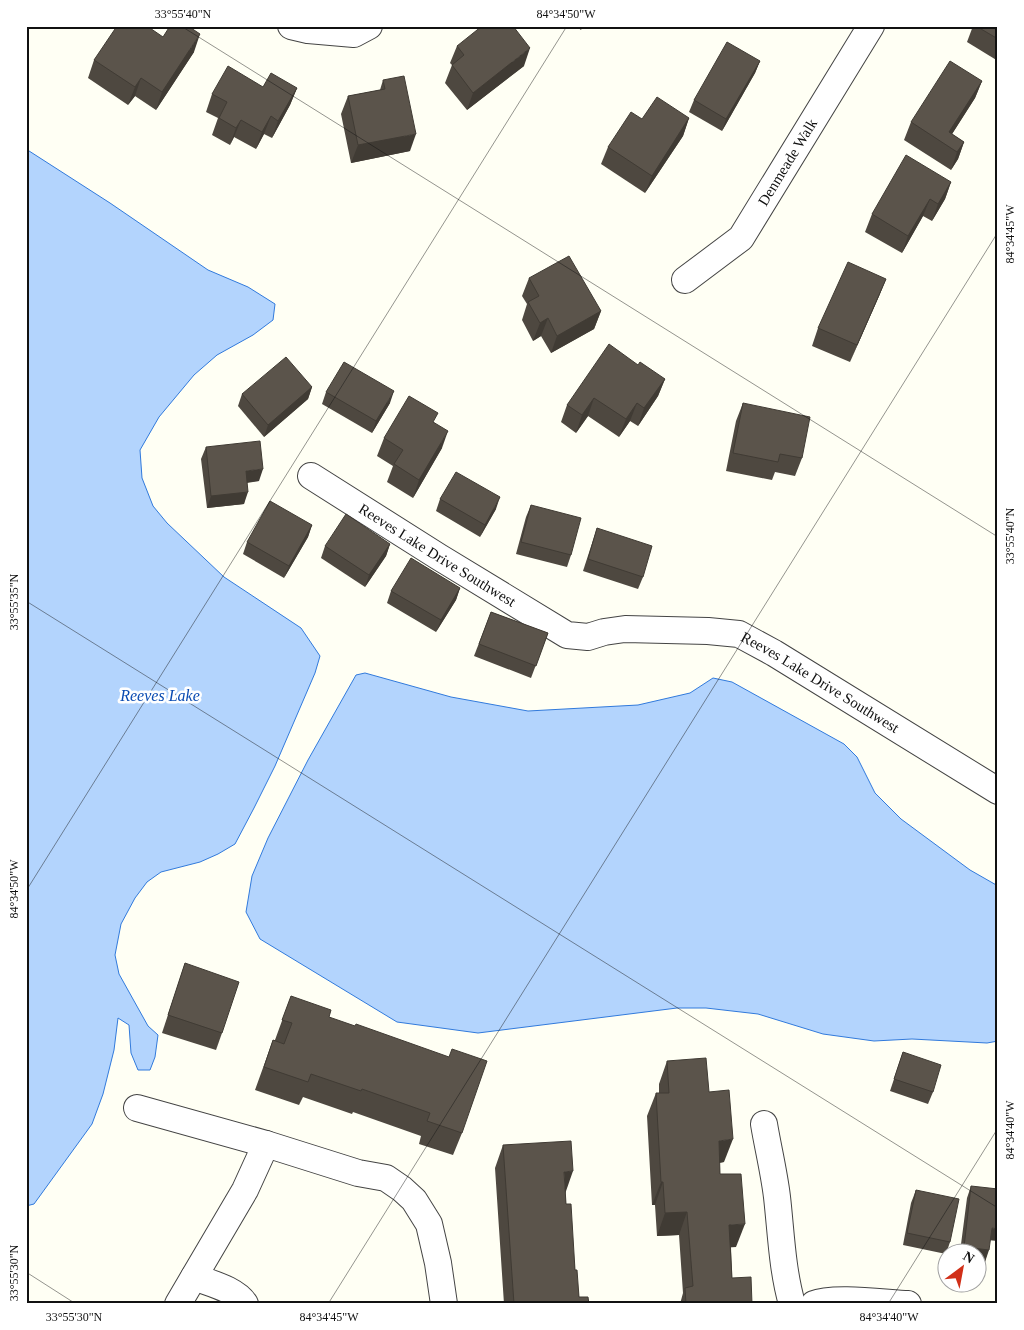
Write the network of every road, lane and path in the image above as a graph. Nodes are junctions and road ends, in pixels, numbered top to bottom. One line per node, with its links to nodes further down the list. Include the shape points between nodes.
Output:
1 (291, 26): 2 (street, via 354,34)
2 (369, 26)
3 (871, 26): 4 (street, Denmeade Walk, via 741,238)
4 (685, 280)
5 (311, 476): 6 (street, Reeves Lake Drive Southwest, via 567,635 588,637 625,629 739,634)
6 (998, 791)
7 (137, 1108): 9 (street)
8 (764, 1124): 14 (street)
9 (266, 1144): 10 (street, via 245,1190); 13 (street, via 358,1173 386,1178 402,1189 414,1200 429,1224)
10 (194, 1277): 11 (street); 12 (street, via 227,1289)
11 (178, 1304)
12 (245, 1304)
13 (444, 1304)
14 (792, 1304)
15 (814, 1304): 16 (street, via 845,1301)
16 (908, 1304)

